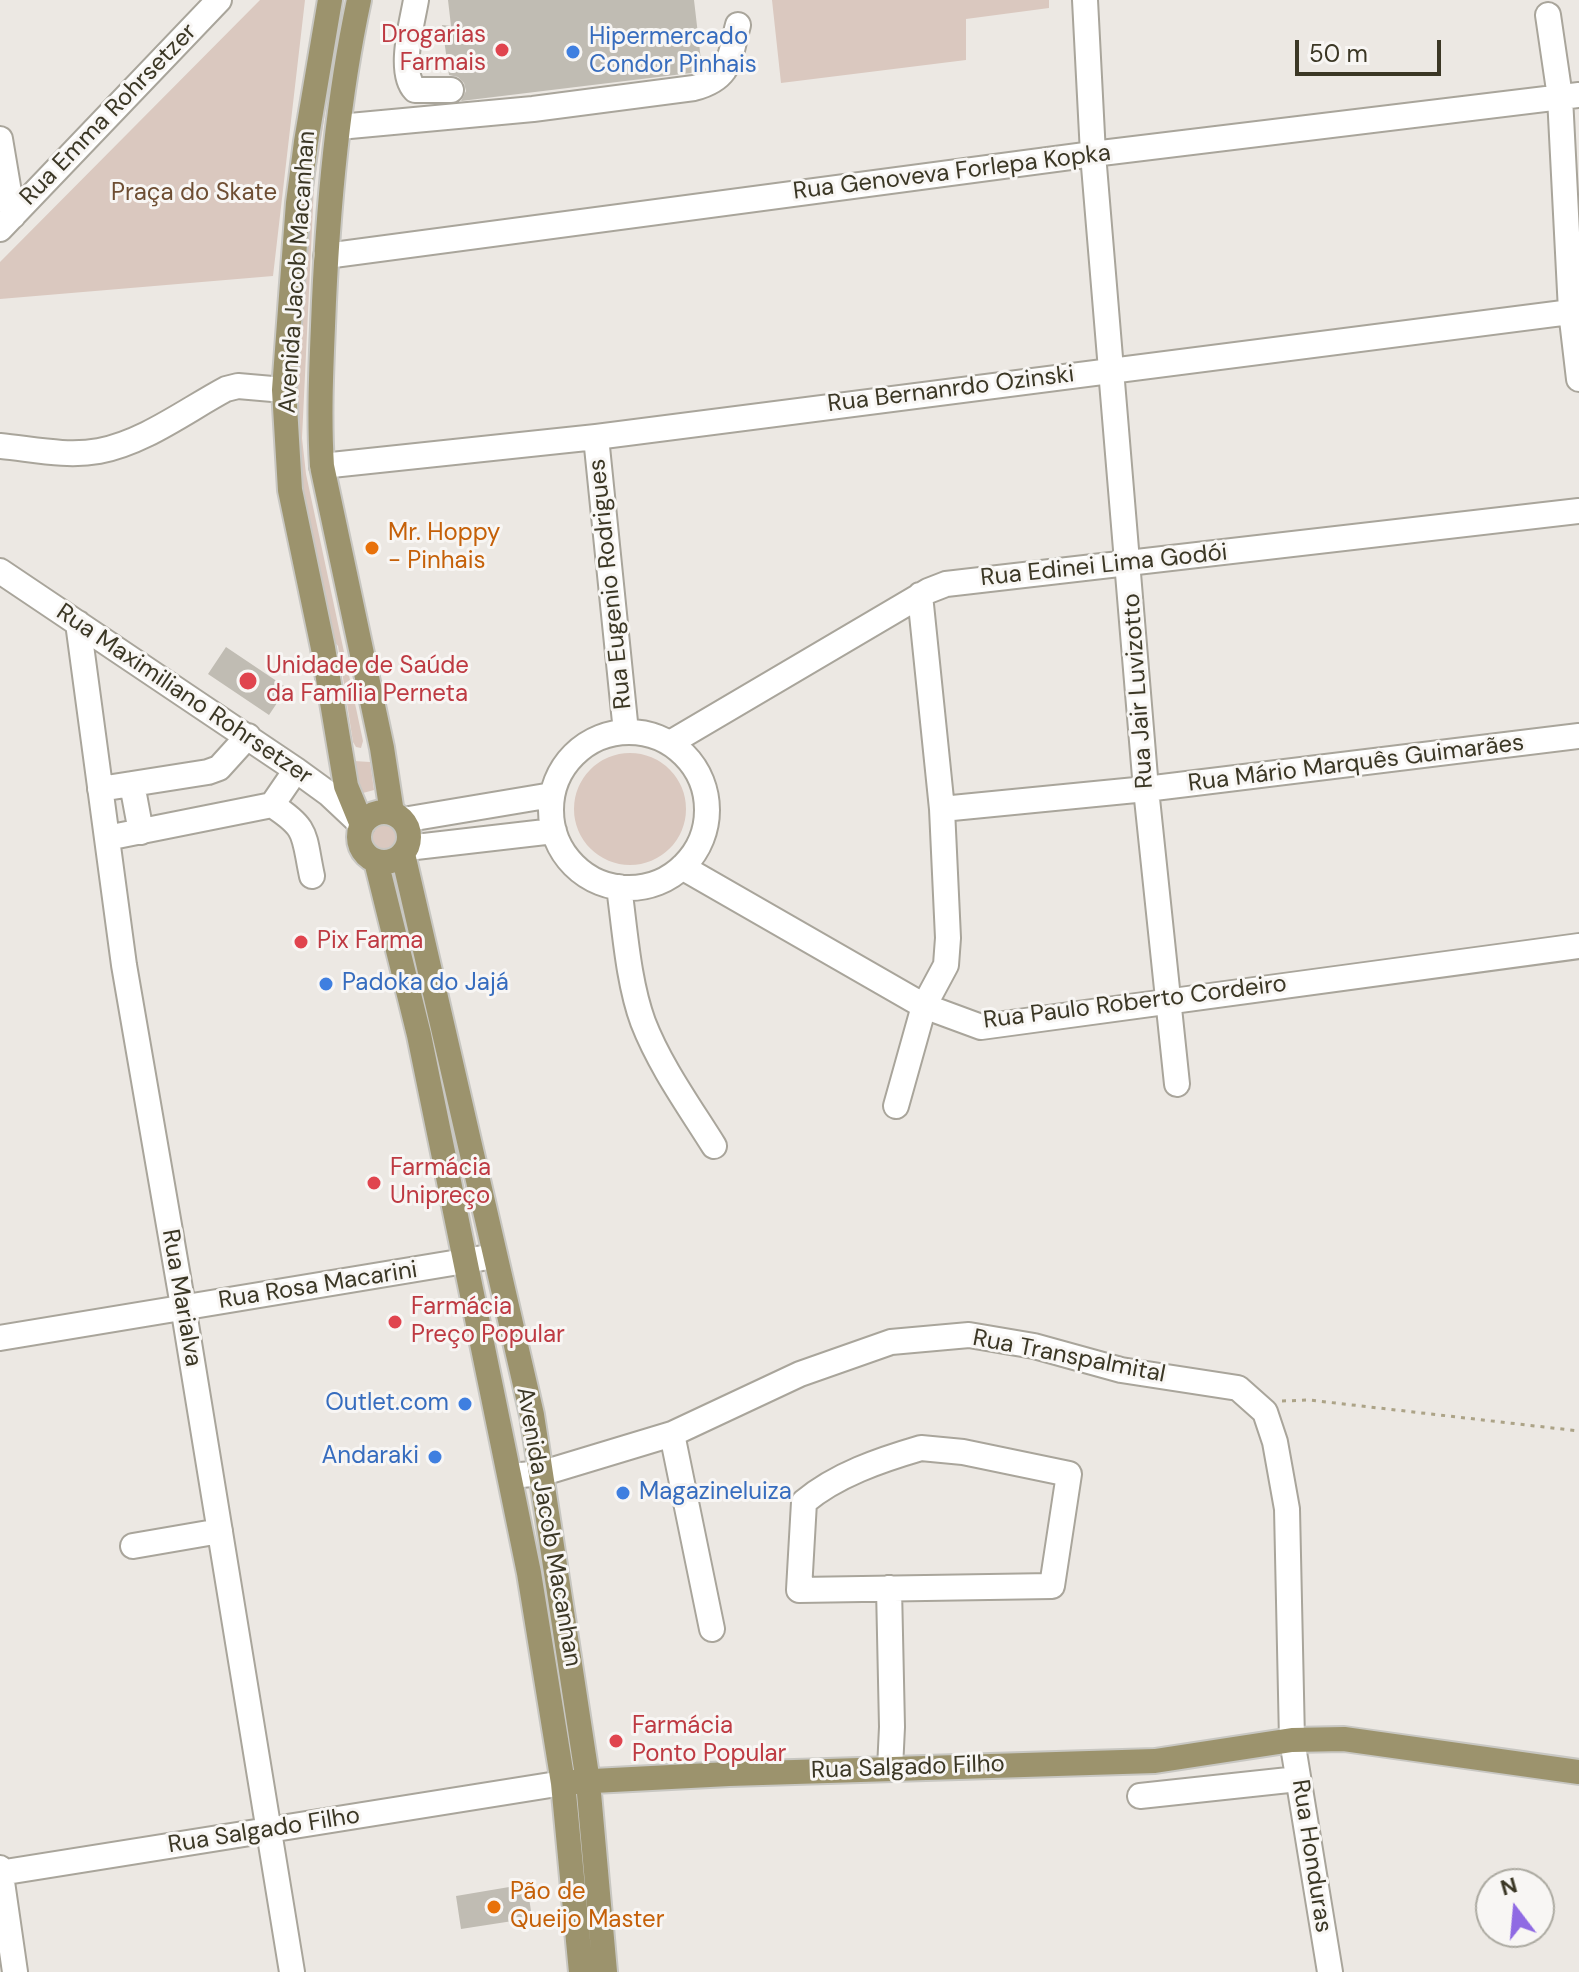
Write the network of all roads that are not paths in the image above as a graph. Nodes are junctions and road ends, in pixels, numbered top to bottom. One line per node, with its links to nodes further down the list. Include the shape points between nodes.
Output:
1 (219, 0): 13 (street, Rua Emma Rohrsetzer)
2 (359, 0): 10 (main road, Avenida Jacob Macanhan)
3 (416, 0): 8 (street, via 408,83 415,90)
4 (1085, 0): 12 (street, Rua Jair Luvizotto)
5 (330, 1): 18 (main road, Avenida Jacob Macanhan, via 306,142)
6 (1548, 15): 9 (street)
7 (738, 25): 10 (street, via 725,72 694,88)
8 (451, 90)
9 (1569, 96): 12 (street, Rua Genoveva Forlepa Kopka); 15 (street)
10 (339, 127): 14 (main road, Avenida Jacob Macanhan)
11 (0, 139): 13 (street)
12 (1093, 154): 14 (street, Rua Genoveva Forlepa Kopka); 16 (street, Rua Jair Luvizotto)
13 (6, 222)
14 (326, 256): 21 (main road, Avenida Jacob Macanhan)
15 (1575, 311): 16 (street, Rua Bernanrdo Ozinski); 17 (street)
16 (1113, 369): 19 (street, Rua Bernanrdo Ozinski); 23 (street, Rua Jair Luvizotto)
17 (1579, 379)
18 (284, 390): 20 (street, via 226,389 136,440 99,451); 32 (main road, Avenida Jacob Macanhan, via 290,490)
19 (596, 437): 21 (street, Rua Bernanrdo Ozinski); 27 (street, Rua Eugenio Rodrigues)
20 (0, 446)
21 (322, 466): 31 (main road, Avenida Jacob Macanhan)
22 (1579, 511): 23 (street, Rua Edinei Lima Godói)
23 (1129, 564): 25 (street, Rua Edinei Lima Godói, via 964,581); 36 (street, Rua Jair Luvizotto)
24 (0, 571): 26 (street, Rua Maximiliano Rohrsetzer)
25 (920, 595): 30 (street, Rua Edinei Lima Godói); 39 (street)
26 (78, 623): 28 (street, Rua Maximiliano Rohrsetzer); 35 (street, Rua Marialva)
27 (626, 732): 30 (street); 37 (street, via 597,738 578,750 562,768)
28 (248, 736): 33 (street, Rua Maximiliano Rohrsetzer); 34 (street, via 219,768)
29 (1579, 736): 36 (street, Rua Mário Marquês Guimarães)
30 (670, 743): 47 (street, via 695,768 706,800 703,835)
31 (382, 748): 32 (main road, via 359,756); 40 (main road, Avenida Jacob Macanhan)
32 (342, 753): 41 (main road, Avenida Jacob Macanhan, via 346,786)
33 (296, 770): 38 (street); 41 (street, Rua Maximiliano Rohrsetzer)
34 (132, 784): 35 (street); 43 (street)
35 (100, 789): 44 (street, Rua Marialva)
36 (1146, 789): 39 (street, Rua Mário Marquês Guimarães); 51 (street, Rua Jair Luvizotto)
37 (552, 795): 40 (street); 42 (street)
38 (272, 805): 43 (street); 48 (street, via 302,829)
39 (942, 809): 52 (street, via 946,965)
40 (397, 816): 41 (main road, via 375,814); 45 (main road, via 409,833)
41 (362, 825): 46 (main road, via 360,846)
42 (554, 831): 45 (street); 49 (street, via 578,869)
43 (141, 832): 44 (street)
44 (107, 838): 58 (street, Rua Marialva)
45 (405, 851): 46 (main road, via 390,862); 56 (main road, Avenida Jacob Macanhan)
46 (376, 861): 57 (main road, Avenida Jacob Macanhan, via 419,1035)
47 (682, 867): 49 (street, via 649,885); 52 (street, Rua Paulo Roberto Cordeiro)
48 (312, 876)
49 (619, 887): 55 (street, via 643,1021 667,1072)
50 (1579, 946): 51 (street, Rua Paulo Roberto Cordeiro)
51 (1167, 1000): 52 (street, Rua Paulo Roberto Cordeiro, via 981,1027); 53 (street, Rua Jair Luvizotto)
52 (924, 1006): 54 (street)
53 (1177, 1084)
54 (896, 1106)
55 (714, 1146)
56 (495, 1256): 57 (street, Rua Rosa Macarini); 61 (main road, Avenida Jacob Macanhan)
57 (464, 1263): 58 (street, Rua Rosa Macarini); 62 (main road, Avenida Jacob Macanhan)
58 (183, 1306): 59 (street, Rua Rosa Macarini); 63 (street, Rua Marialva)
59 (0, 1338)
60 (672, 1434): 61 (street, Rua Transpalmital); 66 (street); 67 (street, Rua Transpalmital, via 800,1374 891,1342 969,1335 1121,1370 1238,1388 1265,1412 1287,1509)
61 (543, 1473): 62 (street, Rua Transpalmital); 71 (main road, Avenida Jacob Macanhan)
62 (510, 1476): 72 (main road, Avenida Jacob Macanhan)
63 (220, 1531): 64 (street); 74 (street, Rua Marialva)
64 (133, 1546)
65 (889, 1588): 65 (street, via 1052,1586 1069,1474 921,1448 822,1487 804,1502 799,1590); 68 (street)
66 (712, 1629)
67 (1292, 1740): 68 (main road, Rua Salgado Filho, via 1155,1761); 69 (main road, Rua Salgado Filho, via 1344,1739); 70 (street, Rua Honduras)
68 (890, 1769): 71 (main road, Rua Salgado Filho)
69 (1579, 1772)
70 (1298, 1779): 73 (street); 80 (street, Rua Honduras)
71 (588, 1782): 72 (main road, Rua Salgado Filho); 79 (main road, Avenida Jacob Macanhan)
72 (563, 1783): 74 (street, Rua Salgado Filho); 78 (main road, Avenida Jacob Macanhan)
73 (1140, 1796)
74 (268, 1831): 75 (street, Rua Salgado Filho); 77 (street, Rua Marialva)
75 (0, 1871): 76 (street)
76 (15, 1972)
77 (292, 1972)
78 (581, 1972)
79 (605, 1972)
80 (1330, 1972)

